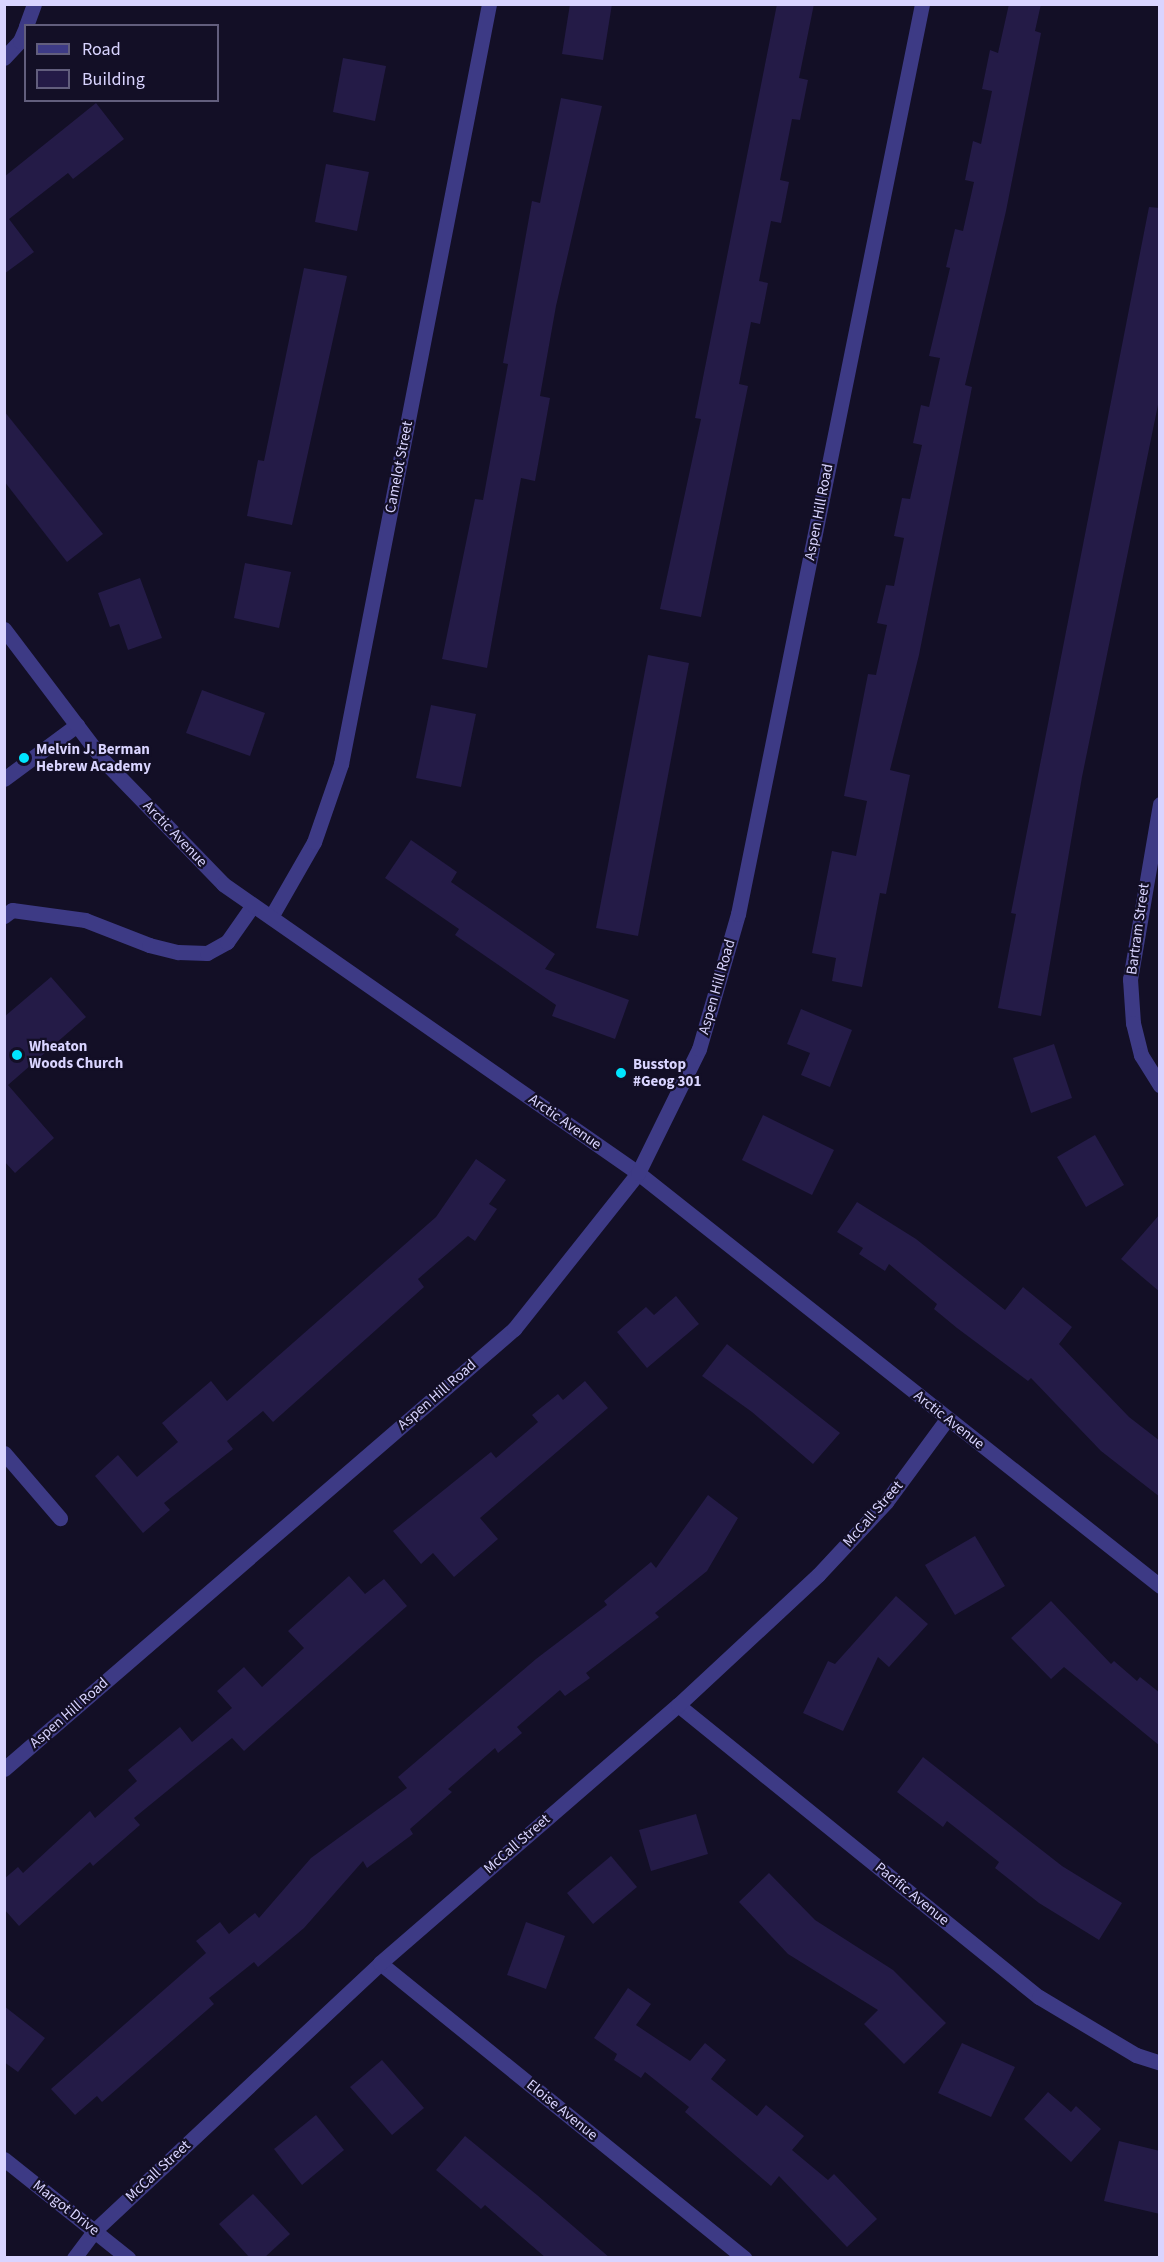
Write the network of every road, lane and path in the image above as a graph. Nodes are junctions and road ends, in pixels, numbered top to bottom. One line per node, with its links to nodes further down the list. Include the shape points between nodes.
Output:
1 (34, 4): 4 (street)
2 (489, 4): 13 (street, Camelot Street, via 341,764 314,842)
3 (922, 4): 15 (street, Aspen Hill Road, via 738,914 699,1049)
4 (27, 24)
5 (24, 29): 6 (street)
6 (4, 58)
7 (4, 629): 8 (street, Arctic Avenue)
8 (77, 725): 9 (street); 11 (street, Arctic Avenue, via 104,761 223,884)
9 (4, 779)
10 (1160, 804): 14 (street, Bartram Street, via 1130,980 1133,1023 1141,1055)
11 (253, 905): 12 (street, via 227,942 207,953 149,945 84,920 12,910); 13 (street, Arctic Avenue)
12 (4, 916)
13 (271, 917): 15 (street, Arctic Avenue)
14 (1160, 1085)
15 (638, 1173): 16 (street, Arctic Avenue); 21 (street, Aspen Hill Road, via 514,1329)
16 (946, 1419): 19 (street, Arctic Avenue); 20 (street, McCall Street, via 864,1527)
17 (4, 1453): 18 (street)
18 (60, 1518)
19 (1160, 1586)
20 (678, 1705): 22 (street, McCall Street); 23 (street, Pacific Avenue, via 1039,1997 1136,2055)
21 (4, 1769)
22 (380, 1963): 25 (street, McCall Street); 28 (street, Eloise Avenue)
23 (1160, 2062)
24 (4, 2159): 25 (street, Margot Drive)
25 (94, 2230): 26 (street, McCall Street); 27 (street, Margot Drive)
26 (74, 2258)
27 (128, 2258)
28 (744, 2258)

